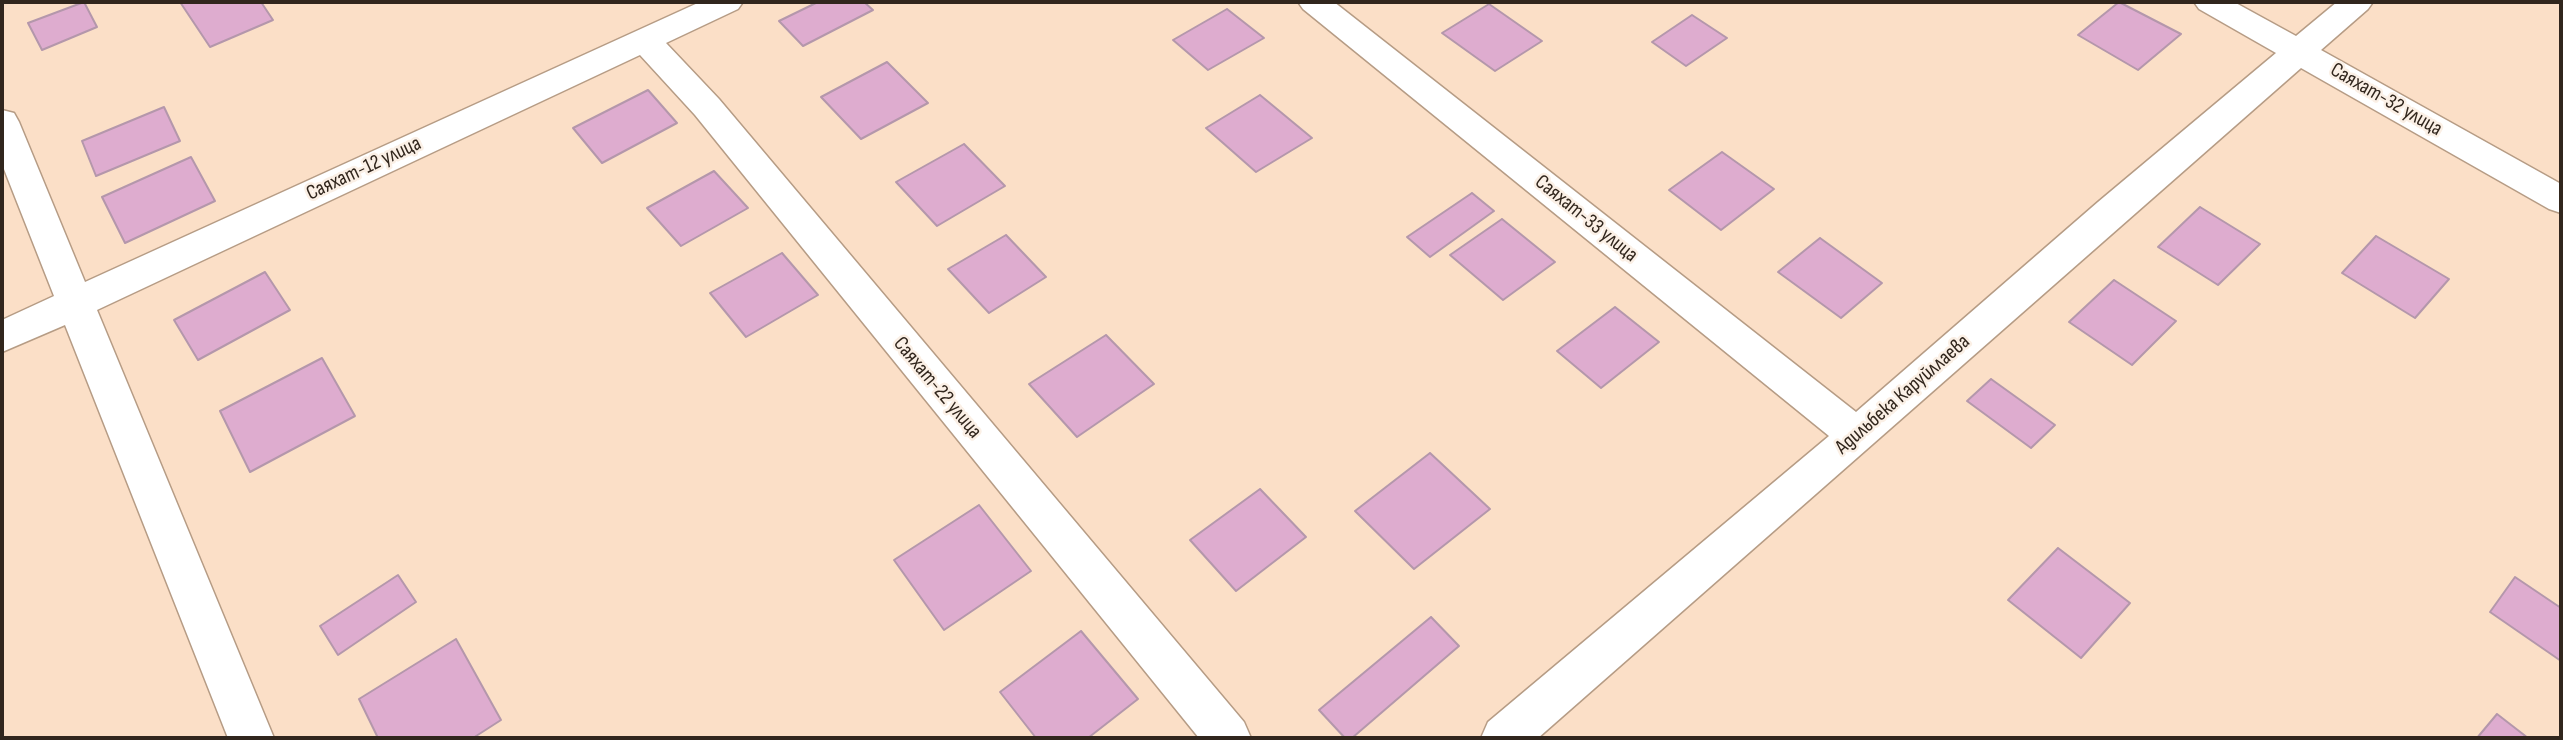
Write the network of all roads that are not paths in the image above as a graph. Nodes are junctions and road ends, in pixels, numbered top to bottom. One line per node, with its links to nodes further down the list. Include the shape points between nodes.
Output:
1 (1314, 2): 11 (street, Саяхат-33 улица)
2 (2210, 2): 6 (street, Саяхат-32 улица)
3 (2357, 2): 6 (street, Адильбека Каруйллаева)
4 (714, 4): 5 (street, Саяхат-12 улица)
5 (643, 39): 9 (street, Саяхат-12 улица); 13 (street, Саяхат-22 улица, via 707,107)
6 (2300, 51): 8 (street, Саяхат-32 улица); 11 (street, Адильбека Каруйллаева)
7 (2, 122): 9 (street)
8 (2561, 200)
9 (75, 303): 10 (street, Саяхат-12 улица); 12 (street)
10 (2, 337)
11 (1857, 436): 14 (street, Адильбека Каруйллаева)
12 (251, 738)
13 (1228, 738)
14 (1504, 738)

